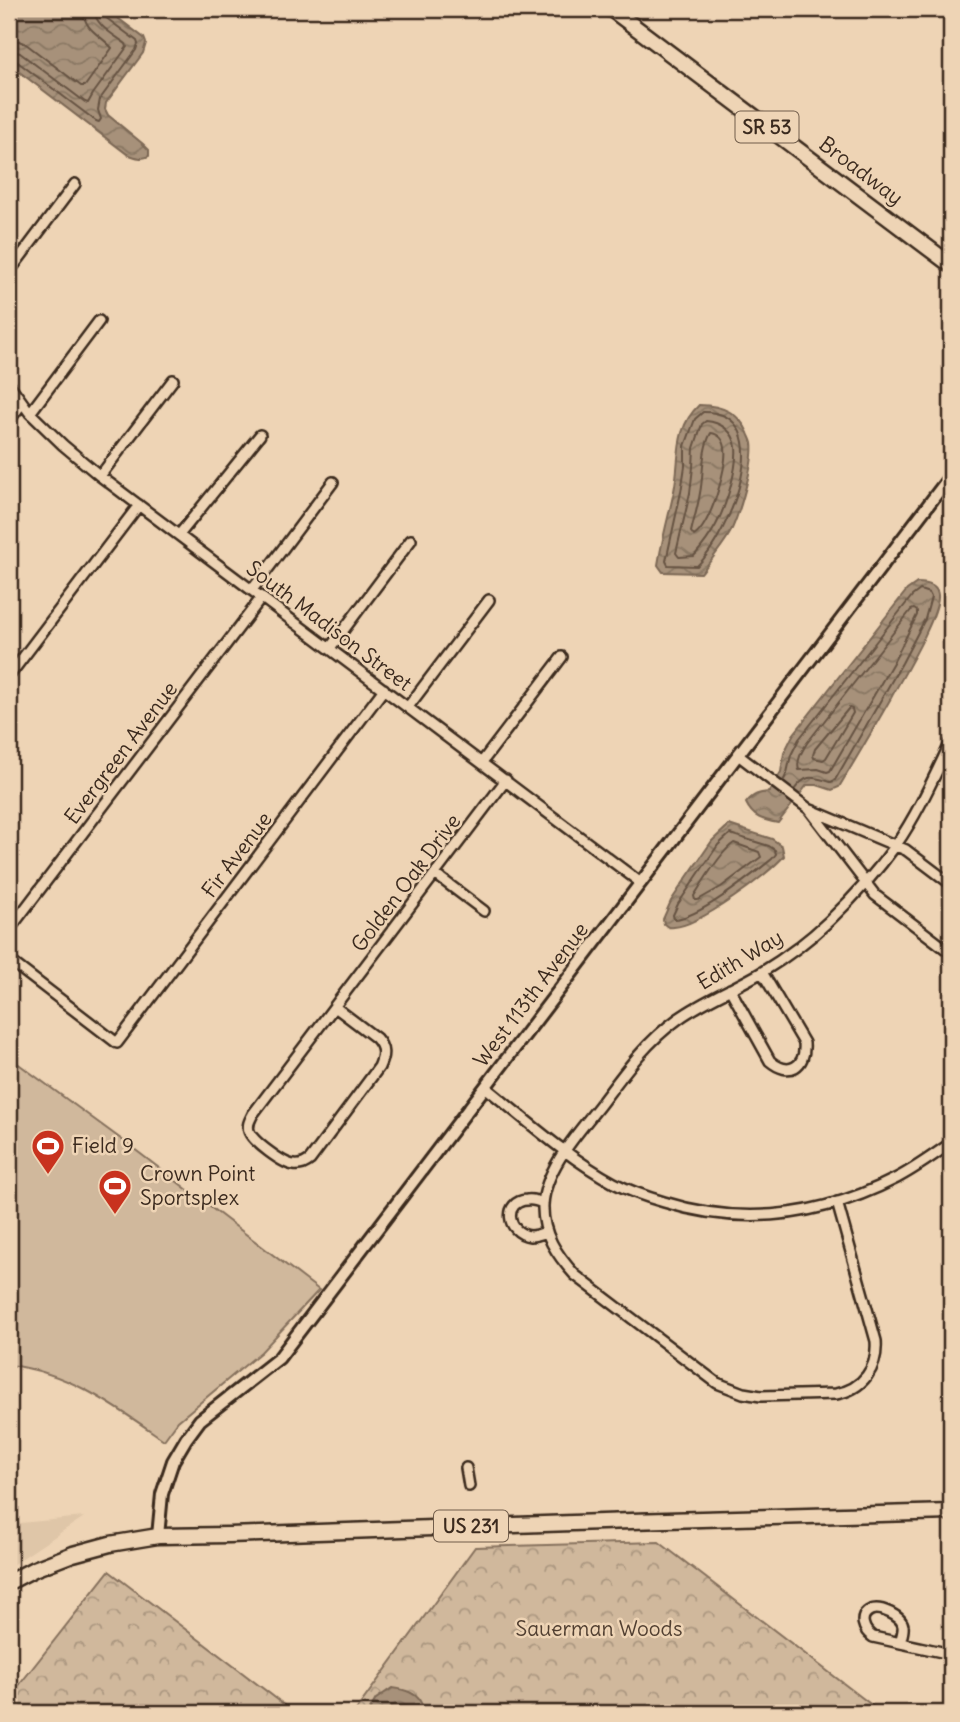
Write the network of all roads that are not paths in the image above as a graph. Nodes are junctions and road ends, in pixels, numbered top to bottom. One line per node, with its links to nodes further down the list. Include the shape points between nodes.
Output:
1 (611, 9): 3 (main road, Broadway / SR 53)
2 (75, 184): 4 (street)
3 (951, 265)
4 (9, 272)
5 (99, 321): 9 (street)
6 (173, 380): 12 (street)
7 (9, 384): 8 (street, South Madison Street)
8 (22, 403): 9 (street, South Madison Street); 10 (street)
9 (30, 413): 12 (street, South Madison Street)
10 (9, 421)
11 (260, 435): 16 (street)
12 (100, 475): 15 (street, South Madison Street)
13 (951, 475): 27 (street, West 113th Avenue)
14 (333, 482): 18 (street)
15 (139, 505): 16 (street, South Madison Street); 23 (street)
16 (179, 535): 18 (street, South Madison Street)
17 (411, 540): 21 (street)
18 (252, 590): 19 (street, South Madison Street)
19 (262, 597): 21 (street, South Madison Street); 37 (street, Evergreen Avenue)
20 (489, 600): 25 (street)
21 (330, 648): 24 (street, South Madison Street)
22 (562, 656): 28 (street)
23 (9, 676)
24 (384, 689): 25 (street, South Madison Street); 39 (street, Fir Avenue, via 117,1043)
25 (408, 707): 28 (street, South Madison Street)
26 (951, 742): 31 (street, Edith Way)
27 (738, 755): 30 (street); 33 (street, West 113th Avenue)
28 (482, 762): 29 (street, South Madison Street)
29 (506, 780): 32 (street, Golden Oak Drive); 33 (street, South Madison Street)
30 (809, 809): 31 (street); 34 (street)
31 (895, 845): 34 (street, Edith Way); 35 (street)
32 (435, 874): 36 (street); 42 (street, Golden Oak Drive)
33 (641, 883): 43 (street, West 113th Avenue)
34 (866, 884): 38 (street); 40 (street, Edith Way, via 827,923)
35 (951, 884)
36 (484, 911)
37 (9, 930)
38 (951, 953)
39 (9, 960)
40 (762, 972): 41 (street, Edith Way); 41 (street, via 804,1043 802,1061 795,1066 786,1069 770,1061)
41 (730, 989): 45 (street, Edith Way, via 657,1035)
42 (335, 1007): 42 (street, Golden Oak Drive, via 248,1124 255,1139 291,1164 304,1165 310,1160 383,1059 382,1044)
43 (485, 1087): 45 (street); 52 (street, West 113th Avenue, via 279,1358 200,1420 186,1438 162,1494)
44 (951, 1143): 46 (street, via 897,1178)
45 (565, 1150): 46 (street, via 615,1184 700,1212 764,1215); 47 (street, Edith Way)
46 (837, 1202): 48 (street, Edith Way, via 877,1351 868,1376 858,1386 836,1394 761,1396 718,1383 575,1275)
47 (543, 1203): 48 (street, Edith Way); 48 (street, via 520,1201 512,1209 510,1221 525,1235)
48 (546, 1232)
49 (466, 1468): 50 (street)
50 (469, 1486)
51 (951, 1512): 52 (main road, US 231)
52 (158, 1536): 53 (main road, US 231, via 73,1554)
53 (9, 1582)
54 (900, 1643): 54 (street, via 866,1632 865,1616 877,1610 900,1618); 55 (street)
55 (951, 1654)

